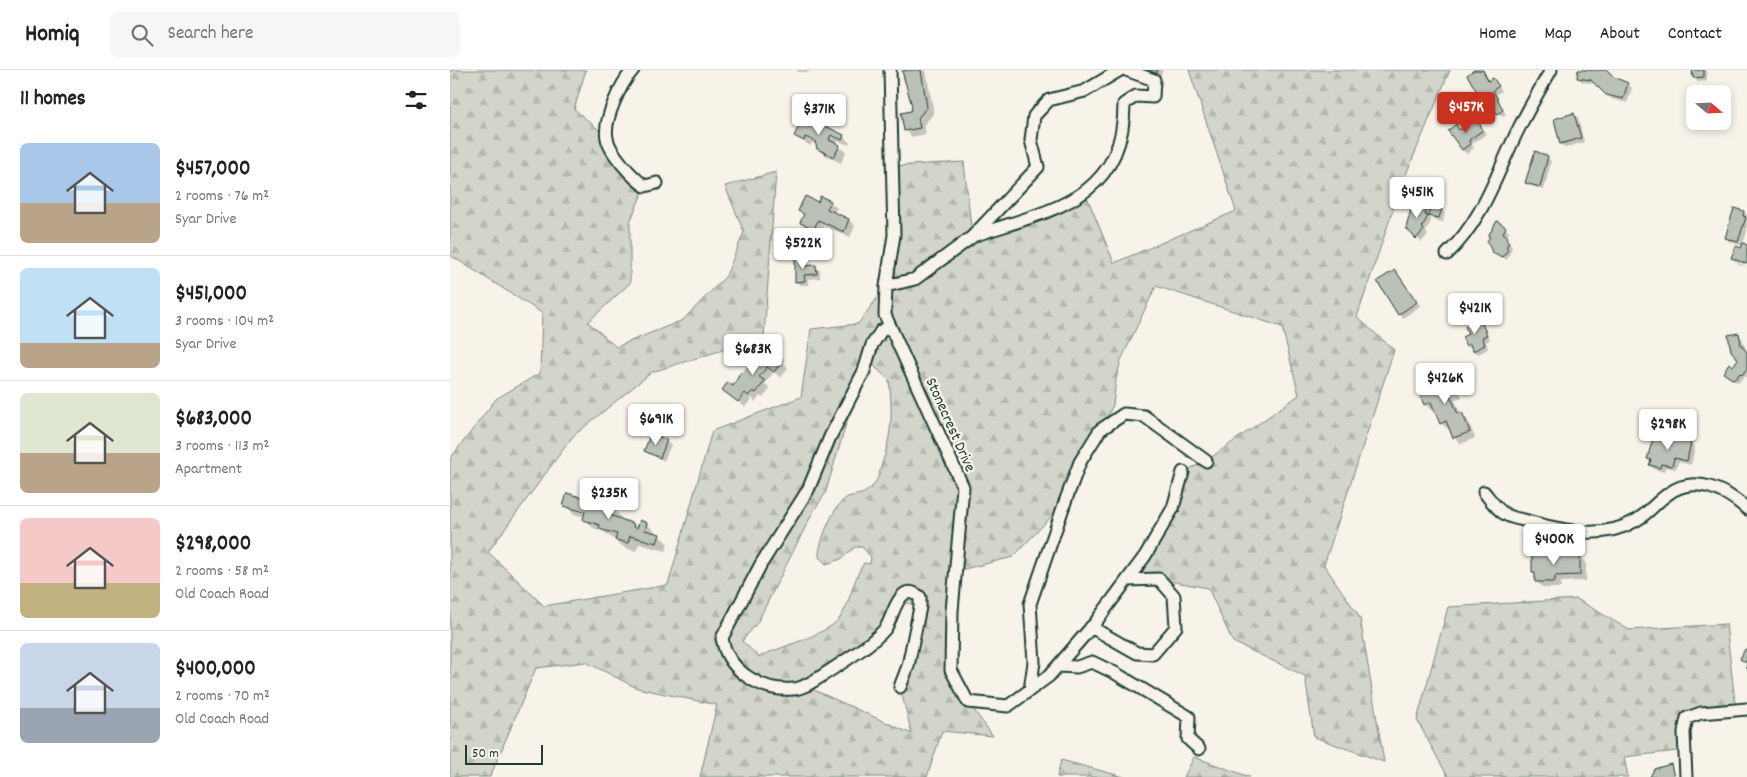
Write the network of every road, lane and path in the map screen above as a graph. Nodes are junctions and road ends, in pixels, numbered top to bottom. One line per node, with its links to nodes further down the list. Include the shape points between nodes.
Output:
1 (633, 70): 6 (street, via 610,113 606,136 640,182 645,186)
2 (890, 70): 9 (street, Stonecrest Drive, via 894,235)
3 (1120, 70): 7 (street, via 1085,91 1049,100 1034,116 1031,140 1038,166)
4 (1126, 70): 7 (street, via 1154,80 1153,97 1136,96 1124,104 1124,123 1110,166 1085,192 1055,210)
5 (1551, 70): 8 (street, via 1519,128 1483,208 1462,240)
6 (657, 183)
7 (972, 237): 9 (street, via 915,279)
8 (1447, 254)
9 (886, 286): 10 (street, Stonecrest Drive, via 886,315)
10 (890, 326): 18 (street, via 872,345 864,371 830,437 808,490 761,564 722,638 724,649 734,665 757,684 794,689 819,678 876,637 886,628 903,595 915,593 920,597 920,607 908,666); 19 (street, Stonecrest Drive, via 963,487 952,611 951,670 968,702 1008,706)
11 (1206, 461): 19 (street, via 1144,416 1124,414 1100,430 1080,462 1030,604 1034,662)
12 (1182, 472): 15 (street, via 1173,508)
13 (1484, 492): 14 (street, via 1505,514 1568,532 1612,530 1635,521 1669,493 1686,486 1704,484 1736,499)
14 (1747, 509)
15 (1127, 580): 16 (street); 16 (street, via 1160,579 1174,596 1176,627 1153,654 1137,653)
16 (1091, 627): 17 (street, Stonecrest Drive)
17 (1058, 666): 19 (street, Stonecrest Drive); 21 (street, via 1077,667 1092,662 1115,673 1189,717 1188,739)
18 (900, 687)
19 (1030, 690)
20 (1747, 709): 22 (street, via 1701,713 1687,718 1684,732)
21 (1199, 748)
22 (1686, 777)

